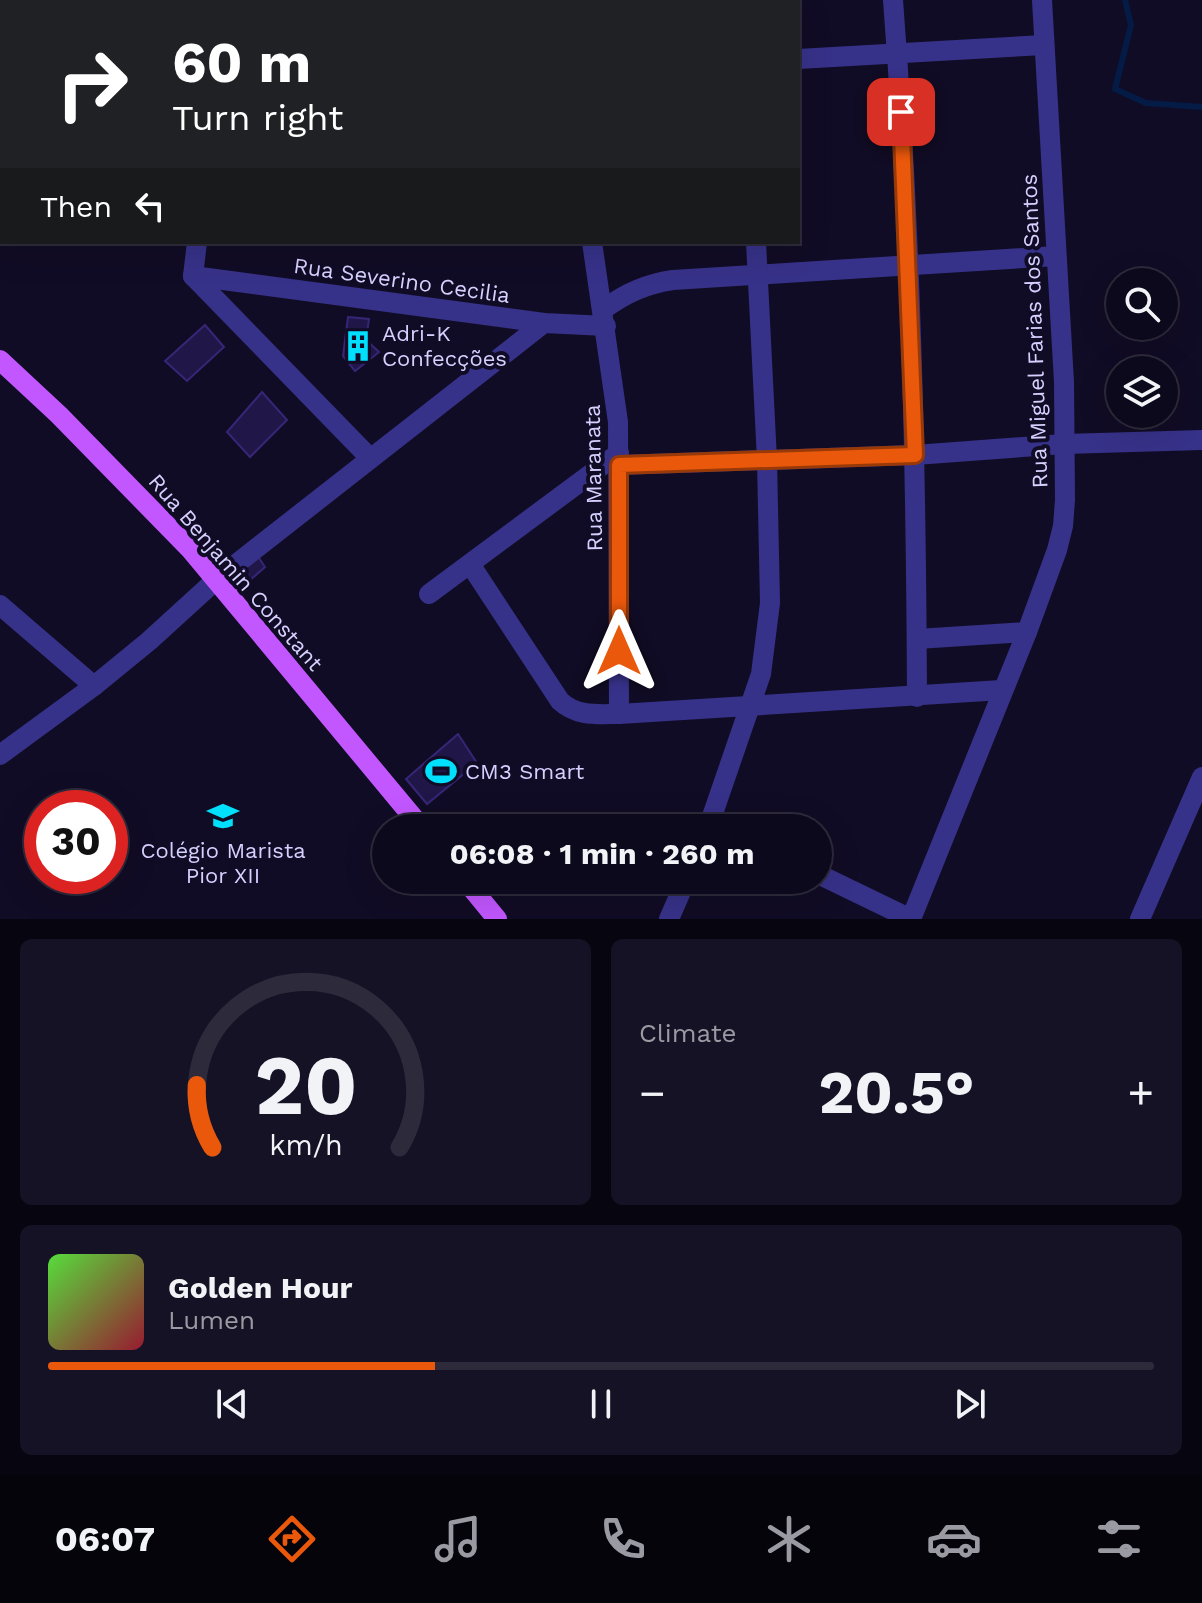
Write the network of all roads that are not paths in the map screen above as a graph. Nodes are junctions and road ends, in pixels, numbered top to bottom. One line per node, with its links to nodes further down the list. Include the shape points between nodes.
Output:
1 (893, 0): 4 (street)
2 (1042, 0): 3 (street, Rua Miguel Farias dos Santos)
3 (1044, 45): 4 (street); 9 (street, Rua Miguel Farias dos Santos)
4 (897, 52): 5 (street); 10 (street)
5 (800, 59)
6 (197, 244): 12 (street)
7 (592, 244): 13 (street, Rua Maranata)
8 (756, 244): 11 (street)
9 (1056, 256): 10 (street); 17 (street, Rua Miguel Farias dos Santos)
10 (907, 264): 11 (street); 18 (street)
11 (758, 274): 13 (street, via 650,284 620,298); 21 (street)
12 (193, 276): 14 (street, Rua Severino Cecilia); 19 (street)
13 (605, 318): 14 (street, Rua Severino Cecilia); 20 (street, Rua Maranata)
14 (544, 323): 19 (street)
15 (0, 360): 23 (main road, Rua Benjamin Constant)
16 (1202, 440): 17 (street)
17 (1064, 444): 18 (street); 26 (street, Rua Miguel Farias dos Santos, via 1063,526)
18 (915, 455): 21 (street); 27 (street)
19 (370, 458): 23 (street)
20 (619, 459): 21 (street); 22 (street); 32 (street, Rua Maranata)
21 (767, 460): 31 (street, via 770,603)
22 (470, 564): 24 (street); 32 (street, via 560,701 579,713)
23 (217, 579): 28 (street); 35 (main road, Rua Benjamin Constant)
24 (429, 594)
25 (0, 605): 28 (street)
26 (1027, 632): 27 (street); 29 (street, Rua Miguel Farias dos Santos)
27 (917, 639): 30 (street)
28 (94, 686): 33 (street)
29 (1002, 690): 30 (street); 42 (street, Rua Miguel Farias dos Santos)
30 (917, 697): 31 (street)
31 (752, 707): 32 (street); 36 (street)
32 (619, 714)
33 (0, 755)
34 (1202, 777): 43 (street)
35 (410, 814)
36 (718, 814)
37 (832, 881): 42 (street)
38 (476, 894): 40 (main road)
39 (680, 894): 41 (street)
40 (497, 919)
41 (669, 919)
42 (911, 919)
43 (1140, 919)

